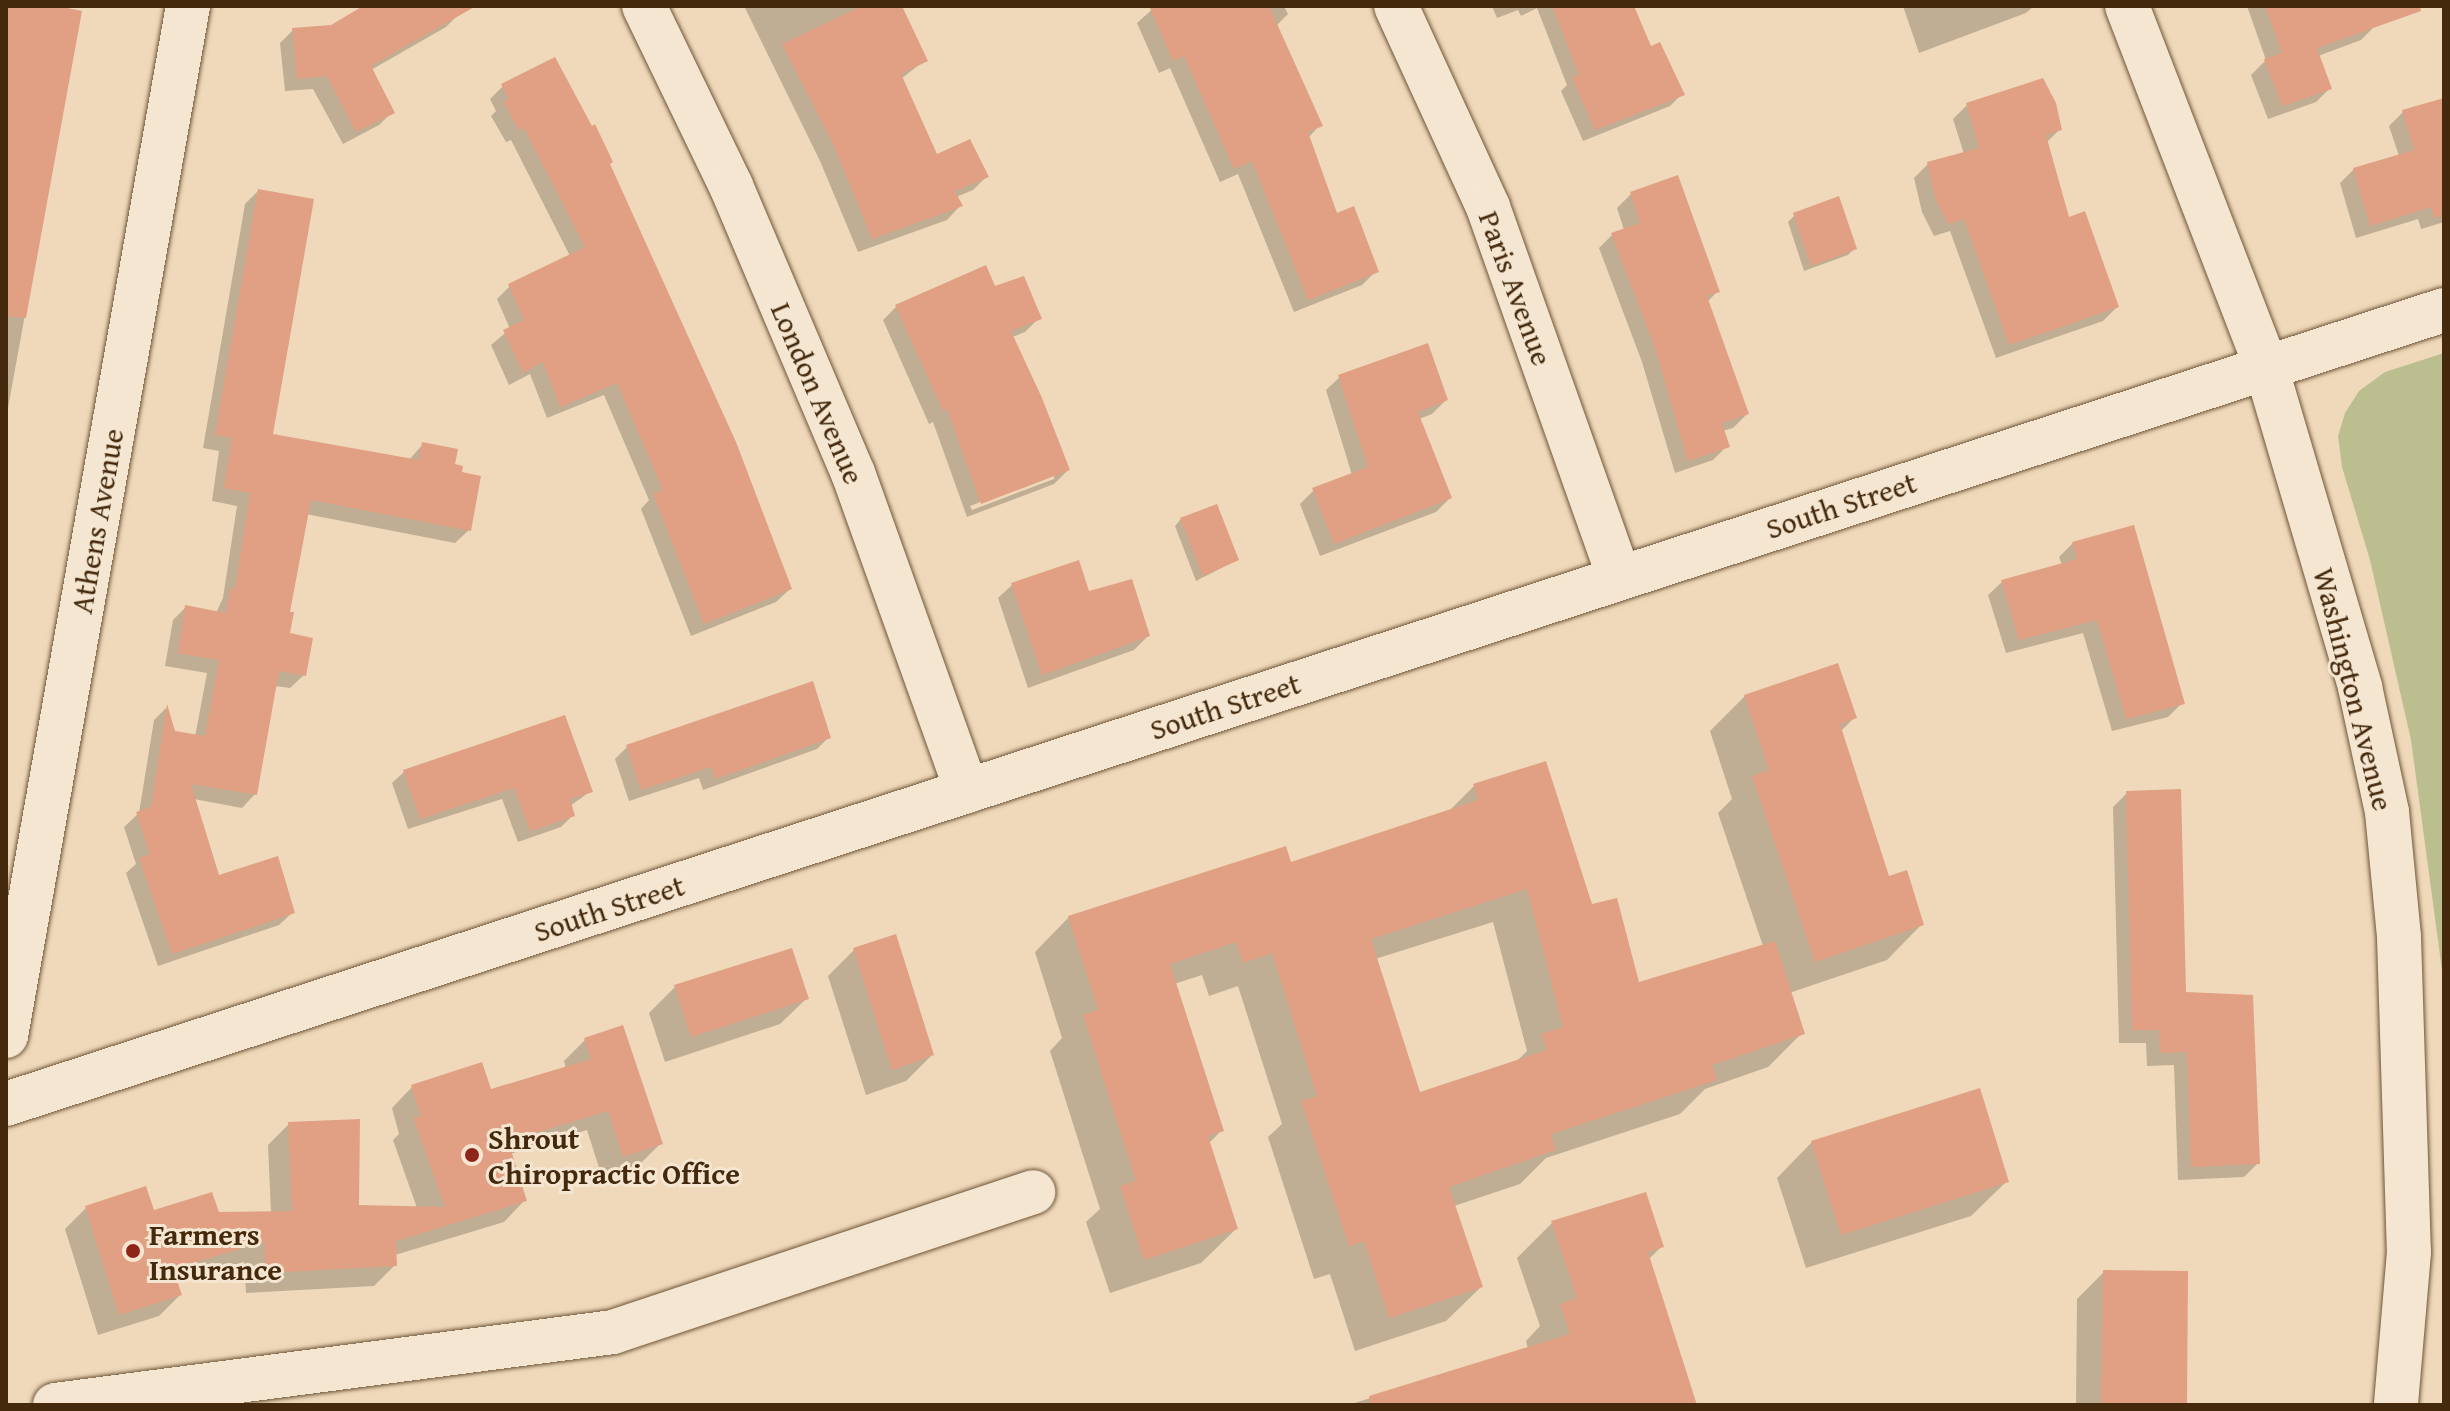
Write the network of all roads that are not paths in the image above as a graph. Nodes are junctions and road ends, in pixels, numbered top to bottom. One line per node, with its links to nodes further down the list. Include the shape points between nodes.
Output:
1 (188, 6): 9 (street, Athens Avenue)
2 (644, 6): 8 (street, London Avenue, via 731,186 853,473)
3 (1396, 6): 7 (street, Paris Avenue, via 1488,207)
4 (2127, 6): 6 (street, Washington Avenue)
5 (2444, 310): 6 (street, South Street)
6 (2266, 367): 7 (street, South Street); 13 (street, Washington Avenue, via 2360,687 2387,812 2399,937 2409,1252)
7 (1619, 577): 8 (street, South Street)
8 (967, 791): 10 (street, South Street)
9 (6, 1036)
10 (6, 1104)
11 (1033, 1192): 12 (street, via 613,1332)
12 (55, 1405)
13 (2396, 1405)

